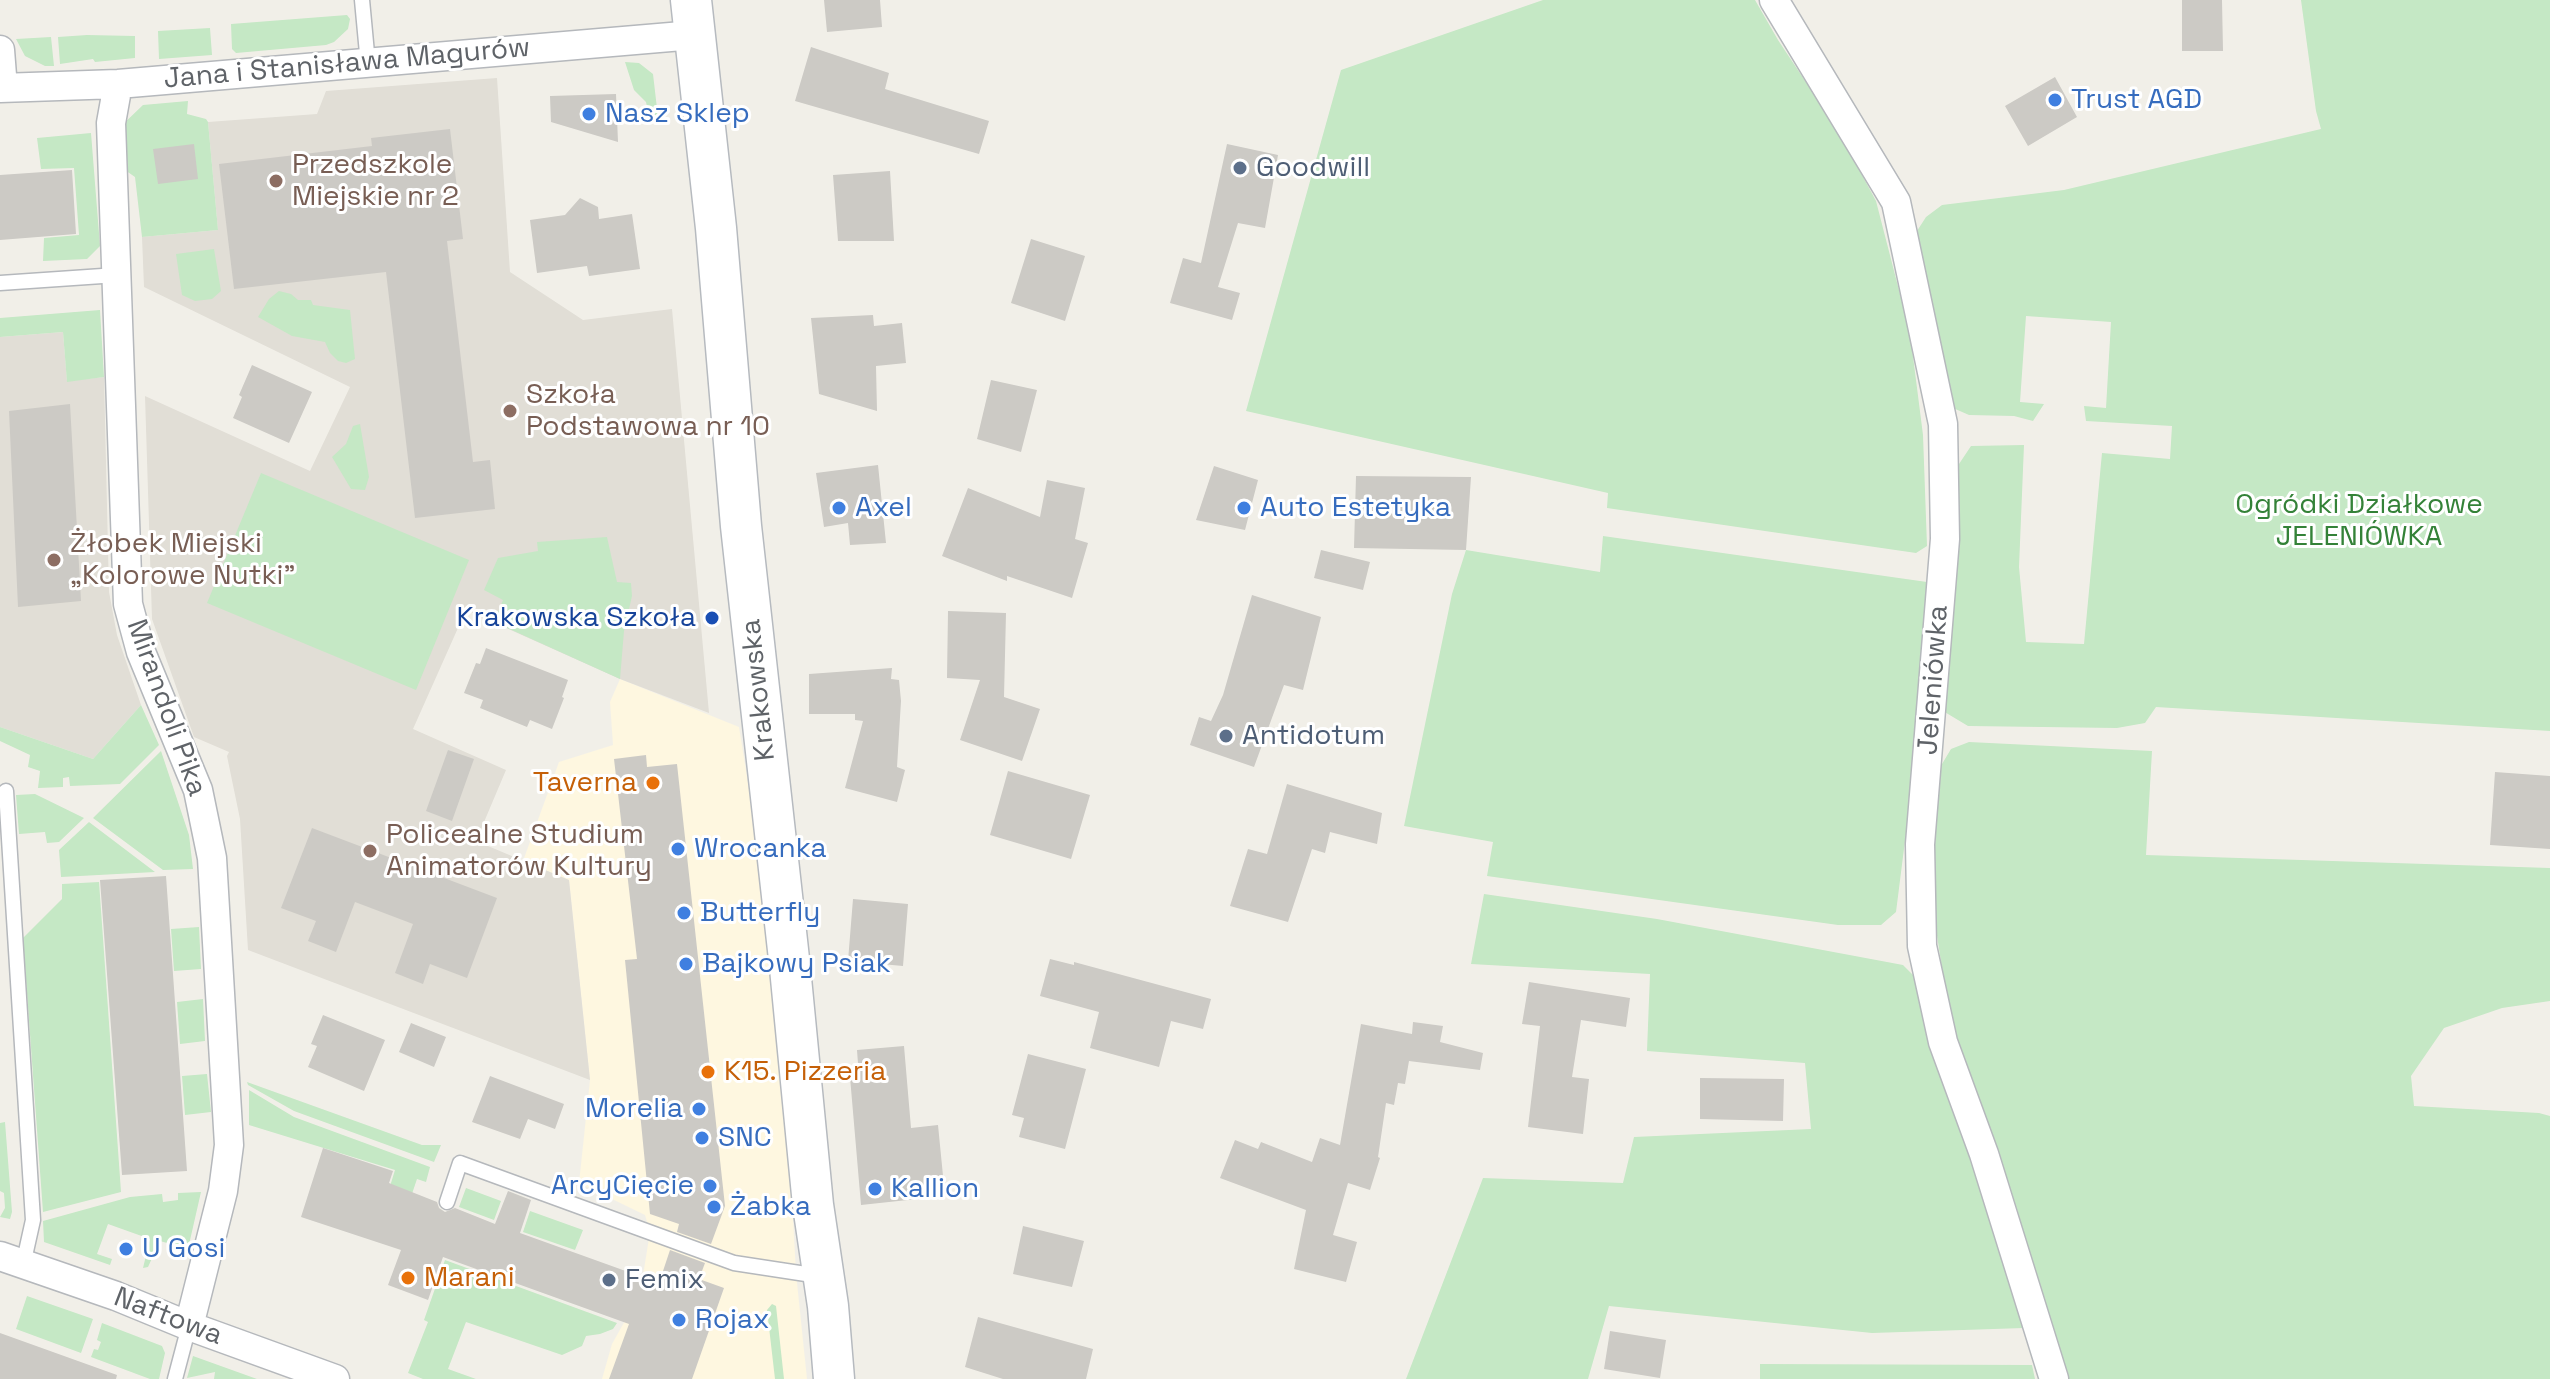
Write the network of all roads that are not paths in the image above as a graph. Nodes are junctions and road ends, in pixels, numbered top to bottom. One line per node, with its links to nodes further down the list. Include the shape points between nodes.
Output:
1 (362, 0): 5 (lane)
2 (1774, 0): 18 (street, Jeleniówka, via 1896,202 1943,424 1945,539 1920,844 1922,946 1943,1042)
3 (692, 18): 5 (street, Jana i Stanisława Magurów); 13 (main road, Krakowska)
4 (0, 50): 7 (street)
5 (368, 64): 6 (street, Jana i Stanisława Magurów)
6 (118, 84): 7 (street, Jana i Stanisława Magurów); 8 (street, Mirandoli Pika, via 111,123)
7 (1, 88)
8 (117, 275): 9 (lane); 14 (street, Mirandoli Pika, via 128,604 141,652 198,790 212,858 229,1145 223,1191)
9 (0, 283)
10 (6, 791): 12 (lane, via 33,1220)
11 (447, 1202): 13 (lane, via 460,1163 742,1265)
12 (12, 1260): 14 (street, Naftowa)
13 (823, 1277): 17 (main road, Krakowska)
14 (189, 1326): 15 (lane); 16 (street, Naftowa)
15 (175, 1379)
16 (335, 1379)
17 (834, 1379)
18 (2054, 1379)

